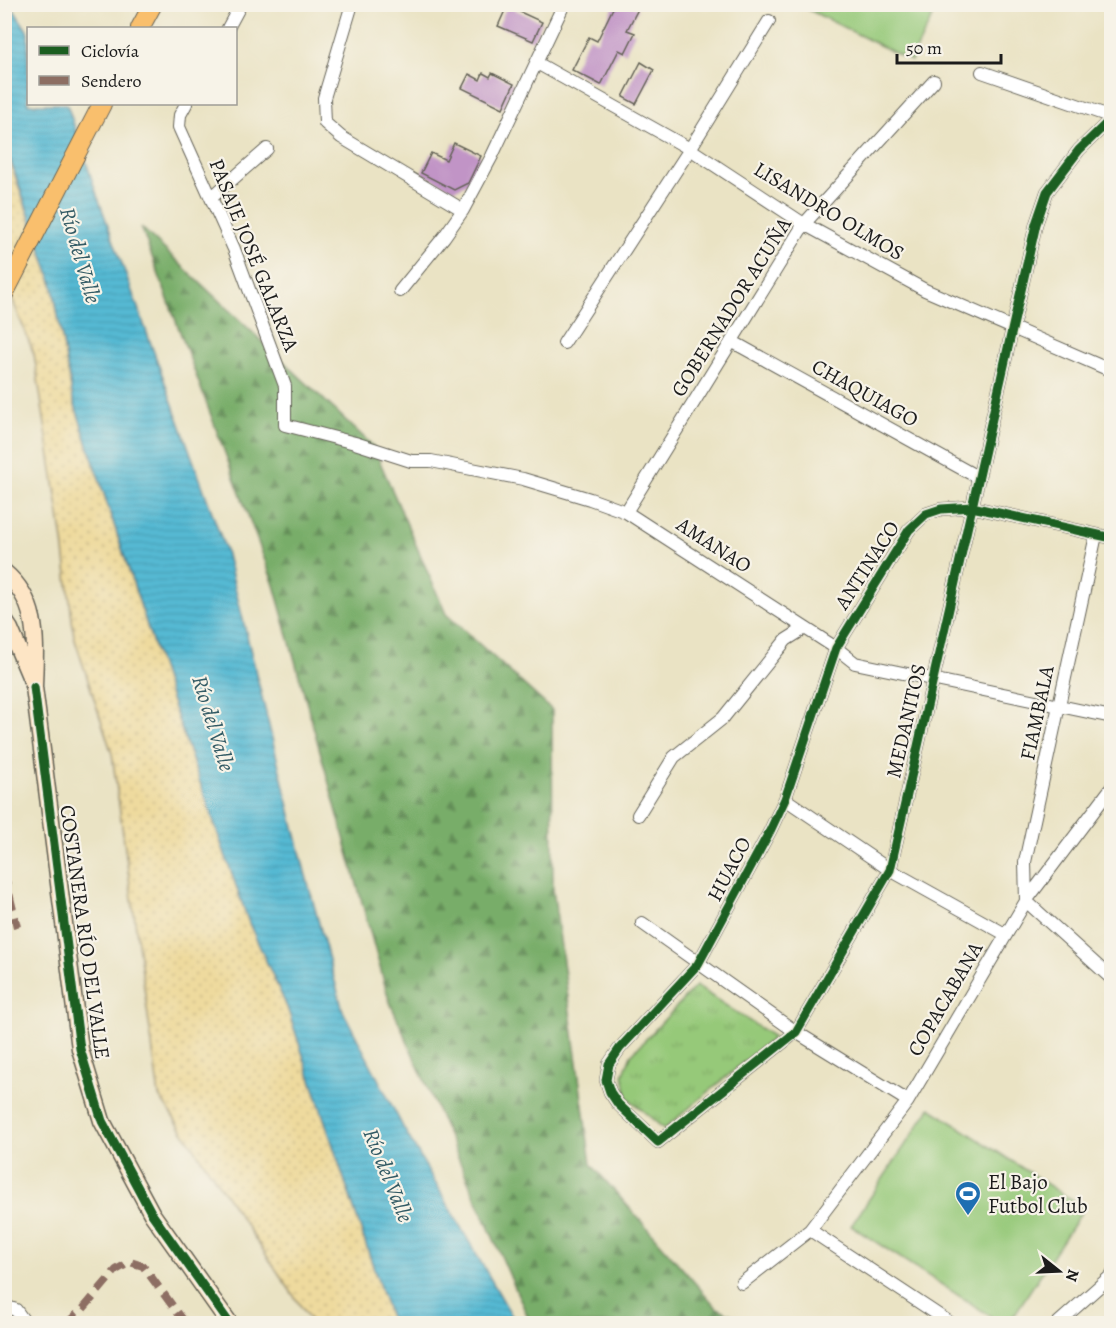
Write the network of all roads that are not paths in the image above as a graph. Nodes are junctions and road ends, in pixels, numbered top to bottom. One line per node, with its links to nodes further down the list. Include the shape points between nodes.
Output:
1 (153, 4): 6 (main road)
2 (241, 4): 7 (street)
3 (352, 4): 17 (street, via 324,98 326,123 341,137)
4 (564, 4): 8 (street)
5 (769, 21): 15 (street)
6 (142, 27)
7 (229, 27)
8 (537, 63): 15 (street, LISANDRO OLMOS); 17 (street)
9 (982, 72): 13 (street)
10 (934, 81): 18 (street, GOBERNADOR ACUÑA)
11 (101, 105): 20 (main road)
12 (185, 105): 16 (street, PASAJE JOSÉ GALARZA, via 179,127)
13 (1112, 118): 21 (street, MEDANITOS, via 1079,150 1047,192)
14 (267, 148): 16 (street)
15 (690, 149): 18 (street, LISANDRO OLMOS); 23 (street)
16 (211, 198): 25 (street, PASAJE JOSÉ GALARZA, via 285,386)
17 (463, 210): 19 (street)
18 (804, 224): 21 (street, LISANDRO OLMOS, via 925,290); 22 (street, GOBERNADOR ACUÑA)
19 (399, 291)
20 (4, 294)
21 (1012, 329): 24 (street, LISANDRO OLMOS); 26 (street, MEDANITOS)
22 (733, 342): 26 (street, CHAQUIAGO); 28 (street, GOBERNADOR ACUÑA)
23 (564, 343)
24 (1112, 371)
25 (285, 425): 28 (street, AMANAO, via 411,461 431,461 523,478)
26 (979, 478): 27 (street, MEDANITOS)
27 (972, 507): 29 (street); 34 (street, ANTINACO, via 926,514 909,530); 35 (street, MEDANITOS)
28 (626, 512): 33 (street, AMANAO)
29 (1096, 535): 30 (street); 37 (street, FIAMBALA)
30 (1112, 538)
31 (4, 572): 36 (main road, COSTANERA RÍO DEL VALLE, via 17,583 27,600 36,632)
32 (4, 620): 36 (main road, COSTANERA RÍO DEL VALLE)
33 (805, 628): 34 (street, AMANAO); 41 (street, via 786,640 723,718 674,757)
34 (836, 648): 35 (street, AMANAO, via 855,663); 40 (street, HUACO)
35 (934, 679): 37 (street, AMANAO); 42 (street, MEDANITOS)
36 (34, 687): 56 (main road, COSTANERA RÍO DEL VALLE, via 80,1049 102,1121 152,1214)
37 (1058, 705): 38 (street, AMANAO); 43 (street, FIAMBALA, via 1025,862)
38 (1112, 717)
39 (1112, 787): 43 (street, COPACABANA)
40 (785, 799): 42 (street); 46 (street, HUACO)
41 (638, 815)
42 (890, 870): 45 (street); 48 (street, MEDANITOS)
43 (1026, 901): 45 (street, COPACABANA); 47 (street)
44 (642, 923): 46 (street)
45 (1005, 934): 49 (street, COPACABANA)
46 (698, 964): 48 (street); 50 (street, HUACO, via 609,1064 606,1080 610,1092)
47 (1112, 979)
48 (796, 1032): 49 (street); 50 (street, MEDANITOS)
49 (909, 1101): 51 (street, COPACABANA)
50 (658, 1142)
51 (810, 1230): 53 (street, COPACABANA); 57 (street)
52 (1112, 1275): 58 (street)
53 (742, 1283)
54 (4, 1306): 55 (street, via 16,1310)
55 (27, 1323)
56 (230, 1323)
57 (952, 1323)
58 (1057, 1323)

